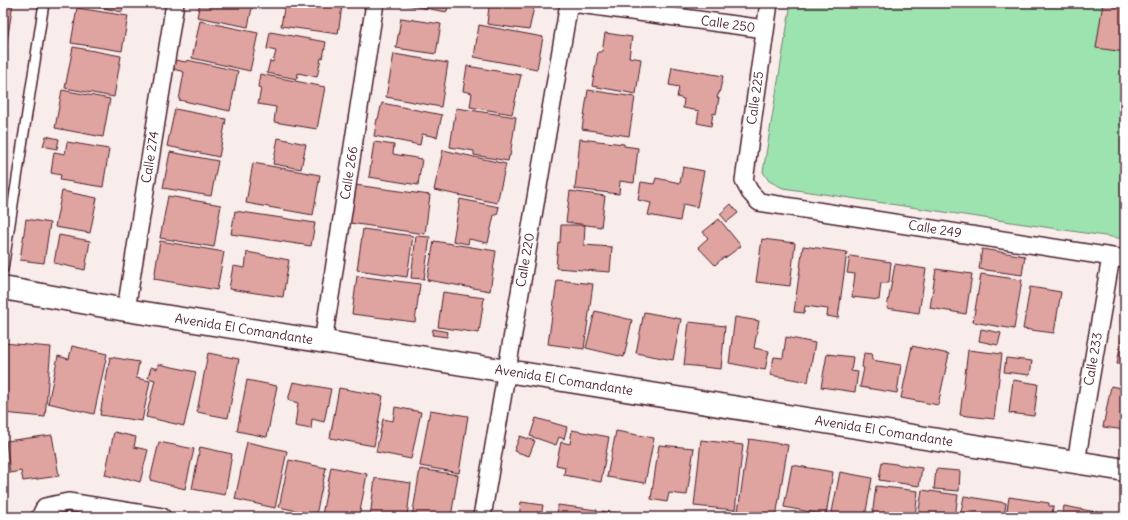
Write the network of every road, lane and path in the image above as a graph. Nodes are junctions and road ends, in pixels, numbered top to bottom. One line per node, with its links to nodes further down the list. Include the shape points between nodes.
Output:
1 (44, 3): 9 (lane)
2 (175, 3): 11 (street, Calle 274)
3 (375, 3): 12 (street, Calle 266)
4 (570, 3): 6 (street, Calle 250); 13 (street, Calle 220)
5 (769, 3): 6 (street, Calle 225)
6 (765, 29): 7 (street, Calle 225, via 744,181)
7 (750, 192): 8 (street, Calle 249, via 759,202)
8 (1118, 258): 14 (street, Calle 233)
9 (3, 269)
10 (3, 288): 11 (street, Avenida El Comandante)
11 (126, 310): 12 (street, Avenida El Comandante)
12 (323, 342): 13 (street, Avenida El Comandante)
13 (507, 370): 14 (street, Avenida El Comandante); 18 (street, Calle 220)
14 (1076, 462): 15 (street, Avenida El Comandante)
15 (1125, 470)
16 (40, 517): 17 (street, via 45,507 68,502)
17 (162, 517)
18 (482, 517)

